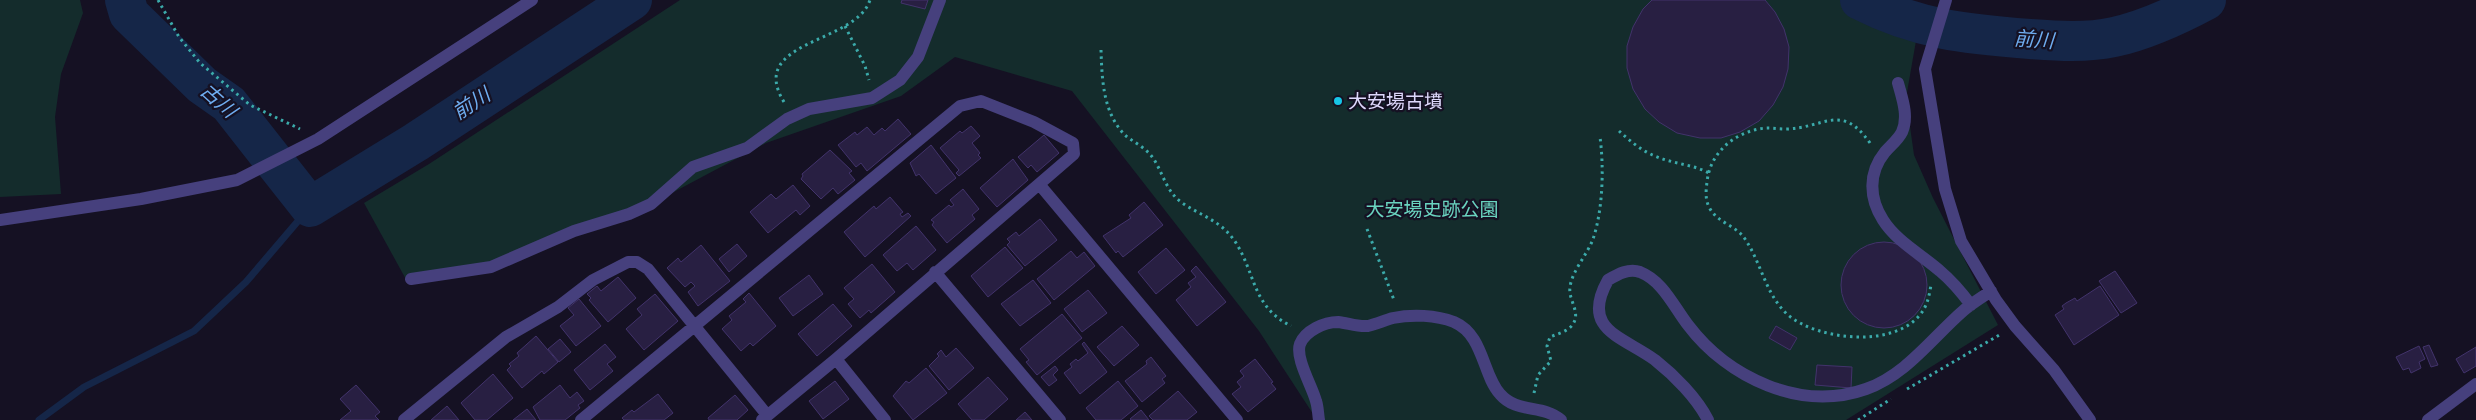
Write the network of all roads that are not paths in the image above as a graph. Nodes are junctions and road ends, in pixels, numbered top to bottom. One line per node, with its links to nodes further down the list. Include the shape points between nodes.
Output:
1 (532, 0): 6 (street, via 318,138 237,180 140,199)
2 (940, 0): 8 (street, via 918,57 900,80 876,96 795,115 747,148 693,167 651,204 629,214 574,232 491,267)
3 (1946, 0): 9 (street, via 1925,69 1945,189 1961,240)
4 (1898, 83): 10 (street, via 1905,122 1902,132 1880,159 1872,179 1876,207 1884,221 1953,283)
5 (1039, 184): 7 (street); 11 (street, via 1074,154 1073,143 1034,122 981,101 960,106); 19 (street)
6 (0, 220)
7 (935, 272): 12 (street); 18 (street)
8 (411, 279)
9 (1990, 291): 10 (street); 23 (street)
10 (1971, 305): 22 (street, via 1921,352 1883,381 1851,393 1804,396 1751,379 1725,362 1688,326 1662,289 1640,272 1630,271 1608,280 1598,301 1604,326 1667,371)
11 (695, 326): 14 (street); 15 (street, via 648,269 637,262 628,262 593,280 558,307 506,337); 16 (street)
12 (836, 359): 14 (street); 17 (street)
13 (2476, 384): 24 (street)
14 (764, 418)
15 (404, 420)
16 (581, 420)
17 (885, 420)
18 (1060, 420)
19 (1237, 420)
20 (1320, 420): 21 (street, via 1317,403 1298,354 1306,334 1329,323 1369,326 1401,317 1421,316 1454,322 1467,330 1499,394 1520,408 1552,413)
21 (1561, 420)
22 (1708, 420)
23 (2090, 420)
24 (2428, 420)

